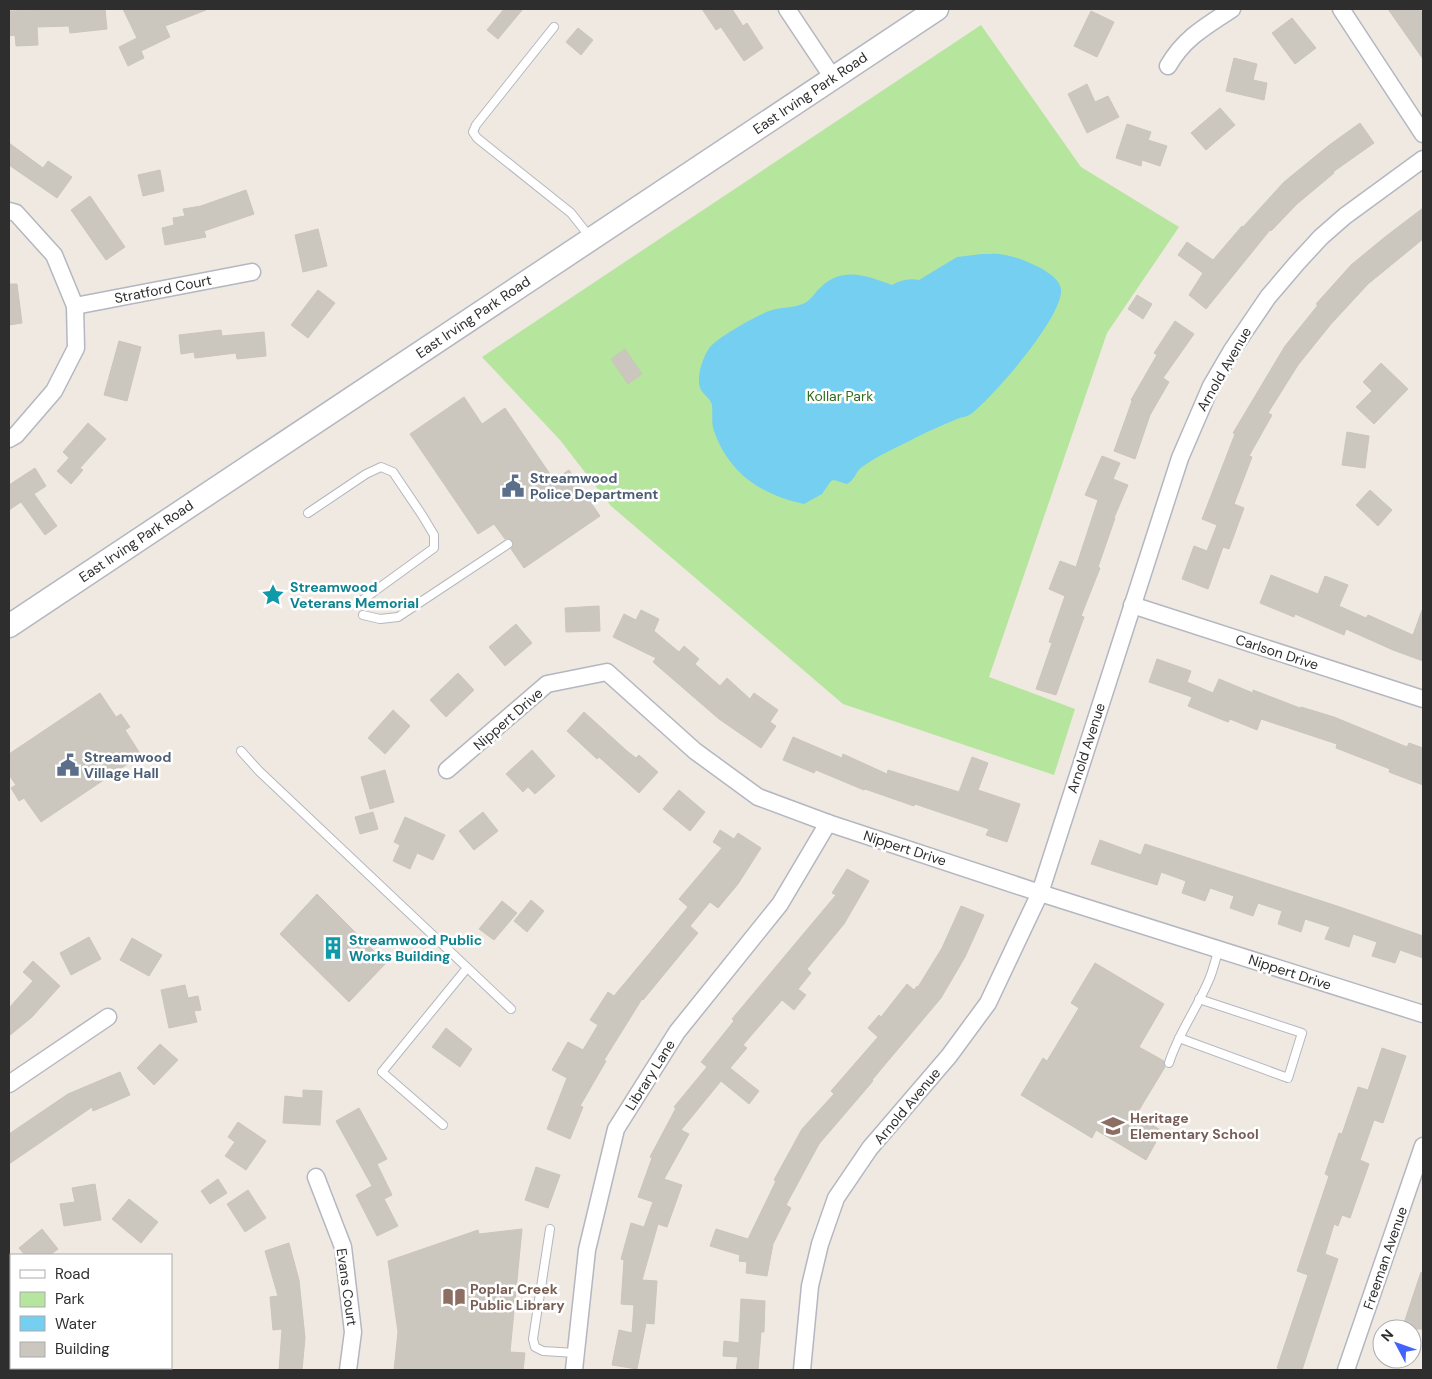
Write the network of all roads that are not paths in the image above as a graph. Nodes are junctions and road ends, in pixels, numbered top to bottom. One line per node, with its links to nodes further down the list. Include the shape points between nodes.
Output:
1 (787, 9): 7 (street)
2 (938, 9): 7 (main road, East Irving Park Road)
3 (1232, 9): 6 (street, via 1186,42)
4 (1341, 9): 8 (street)
5 (554, 27): 11 (lane, via 473,132 571,213)
6 (1168, 66)
7 (833, 78): 11 (main road, East Irving Park Road)
8 (1423, 134)
9 (1423, 159): 18 (street, Arnold Avenue, via 1321,237 1268,297 1232,350 1211,386 1180,458)
10 (9, 212): 13 (street, via 16,213 54,256)
11 (592, 238): 20 (main road, East Irving Park Road)
12 (252, 272): 13 (street, Stratford Court)
13 (75, 306): 14 (street, via 76,348 54,391)
14 (9, 440)
15 (308, 513): 17 (lane, via 380,467 393,472 422,515 434,535 434,548)
16 (508, 544): 19 (lane, via 398,617 380,619)
17 (361, 601)
18 (1132, 606): 21 (street, Carlson Drive); 25 (street, Arnold Avenue)
19 (363, 615)
20 (9, 626)
21 (1423, 699)
22 (241, 751): 27 (lane, via 259,772)
23 (447, 770): 24 (street, Nippert Drive, via 547,684 607,672 695,751 758,797)
24 (828, 824): 25 (street, Nippert Drive); 39 (street, Library Lane, via 780,904 677,1032 616,1129 587,1250)
25 (1040, 893): 26 (street, Nippert Drive); 42 (street, Arnold Avenue, via 988,1003 949,1056 870,1148 836,1198 810,1286)
26 (1219, 949): 28 (lane); 30 (street, Nippert Drive)
27 (467, 968): 29 (lane); 35 (lane, via 382,1072)
28 (1199, 999): 32 (lane); 32 (lane, via 1302,1033 1288,1078)
29 (511, 1009)
30 (1423, 1014)
31 (108, 1017): 34 (street)
32 (1179, 1038): 33 (lane)
33 (1169, 1063)
34 (9, 1084)
35 (443, 1125)
36 (1423, 1146): 43 (street, Freeman Avenue)
37 (316, 1177): 40 (street, Evans Court, via 343,1247 353,1332)
38 (550, 1229): 39 (lane, via 533,1339 535,1347 543,1351)
39 (576, 1353): 41 (street, Library Lane)
40 (348, 1370)
41 (574, 1370)
42 (802, 1370)
43 (1346, 1370)

